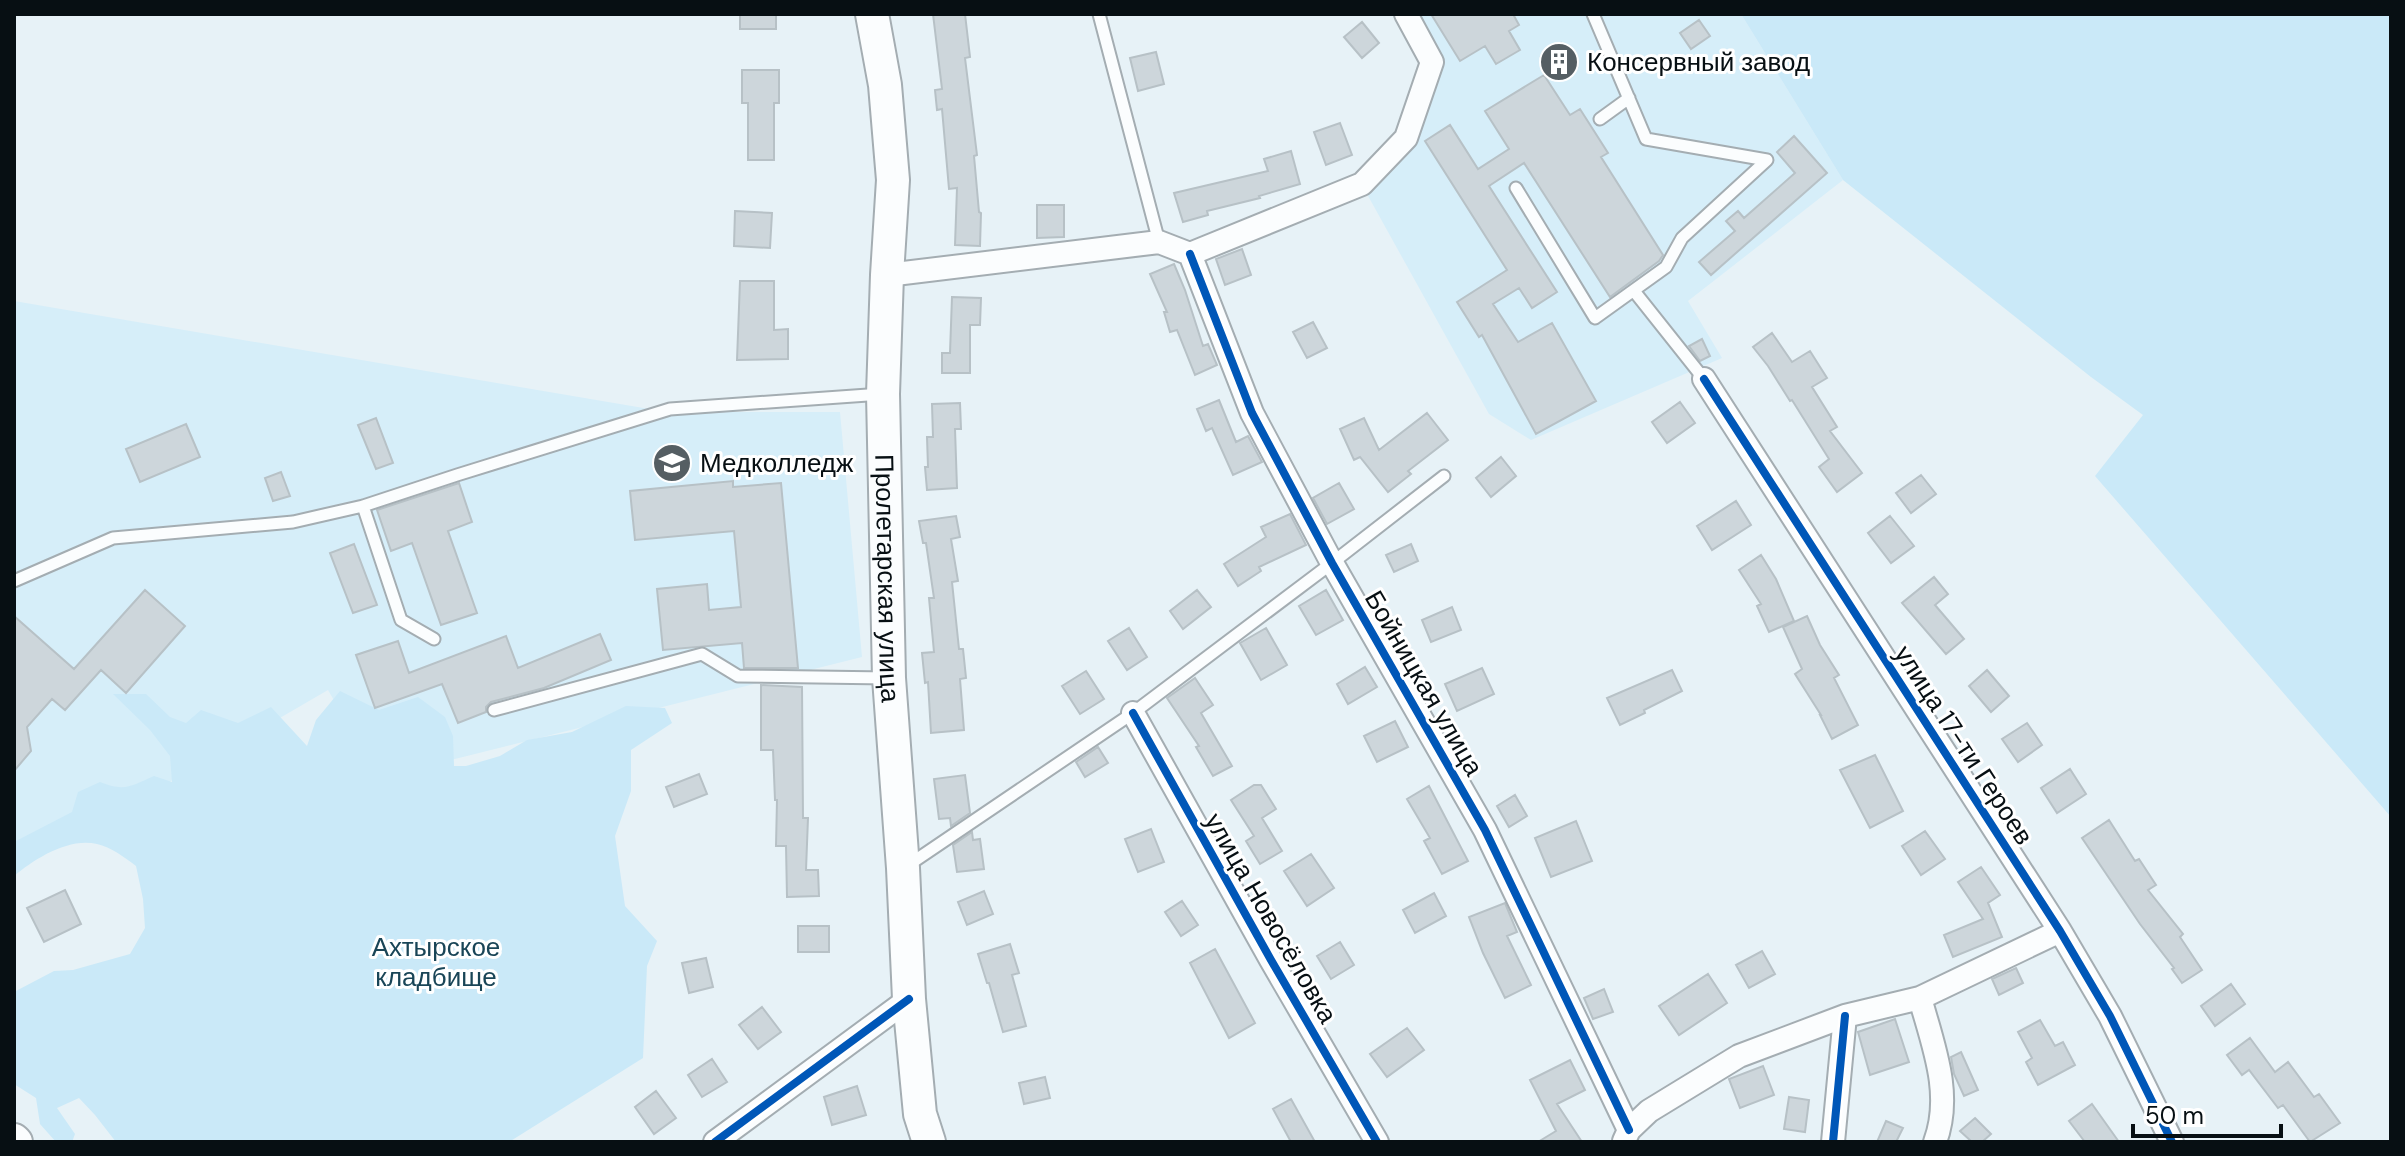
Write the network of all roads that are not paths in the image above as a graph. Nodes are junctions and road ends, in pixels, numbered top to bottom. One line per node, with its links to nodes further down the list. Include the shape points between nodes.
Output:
1 (872, 14): 10 (main road, Пролетарская улица, via 893,180)
2 (1099, 14): 8 (lane)
3 (1406, 14): 9 (street, via 1432,62 1406,138 1362,184)
4 (1593, 14): 5 (lane)
5 (1629, 98): 6 (lane); 11 (lane, via 1646,139 1767,160 1682,238 1666,267)
6 (1600, 119)
7 (1516, 188): 11 (lane, via 1595,318)
8 (1159, 242): 9 (street); 10 (street)
9 (1190, 254): 16 (street, Бойницкая улица, via 1252,413)
10 (887, 275): 13 (main road, Пролетарская улица)
11 (1634, 291): 12 (lane)
12 (1704, 379): 23 (street, улица 17-ти Героев)
13 (883, 394): 15 (lane, via 670,409); 19 (main road, Пролетарская улица)
14 (1444, 476): 16 (lane)
15 (363, 506): 17 (lane, via 293,522 113,538); 18 (lane, via 401,620)
16 (1332, 563): 21 (lane); 27 (street, Бойницкая улица, via 1485,830)
17 (14, 581)
18 (434, 639)
19 (889, 678): 20 (lane, via 738,676 702,654); 22 (main road, Пролетарская улица)
20 (494, 710)
21 (1133, 713): 22 (lane); 30 (street, улица Новосёловка)
22 (903, 868): 25 (main road, Пролетарская улица)
23 (2060, 931): 24 (street); 33 (street, улица 17-ти Героев, via 2110,1016)
24 (1920, 998): 26 (street); 32 (street, via 1942,1074 1941,1126)
25 (909, 999): 28 (street); 29 (main road, Пролетарская улица, via 920,1114)
26 (1845, 1016): 27 (street, via 1739,1056 1649,1111); 31 (street)
27 (1626, 1136)
28 (715, 1142)
29 (929, 1142)
30 (1377, 1142)
31 (1833, 1142)
32 (1935, 1142)
33 (2172, 1142)

